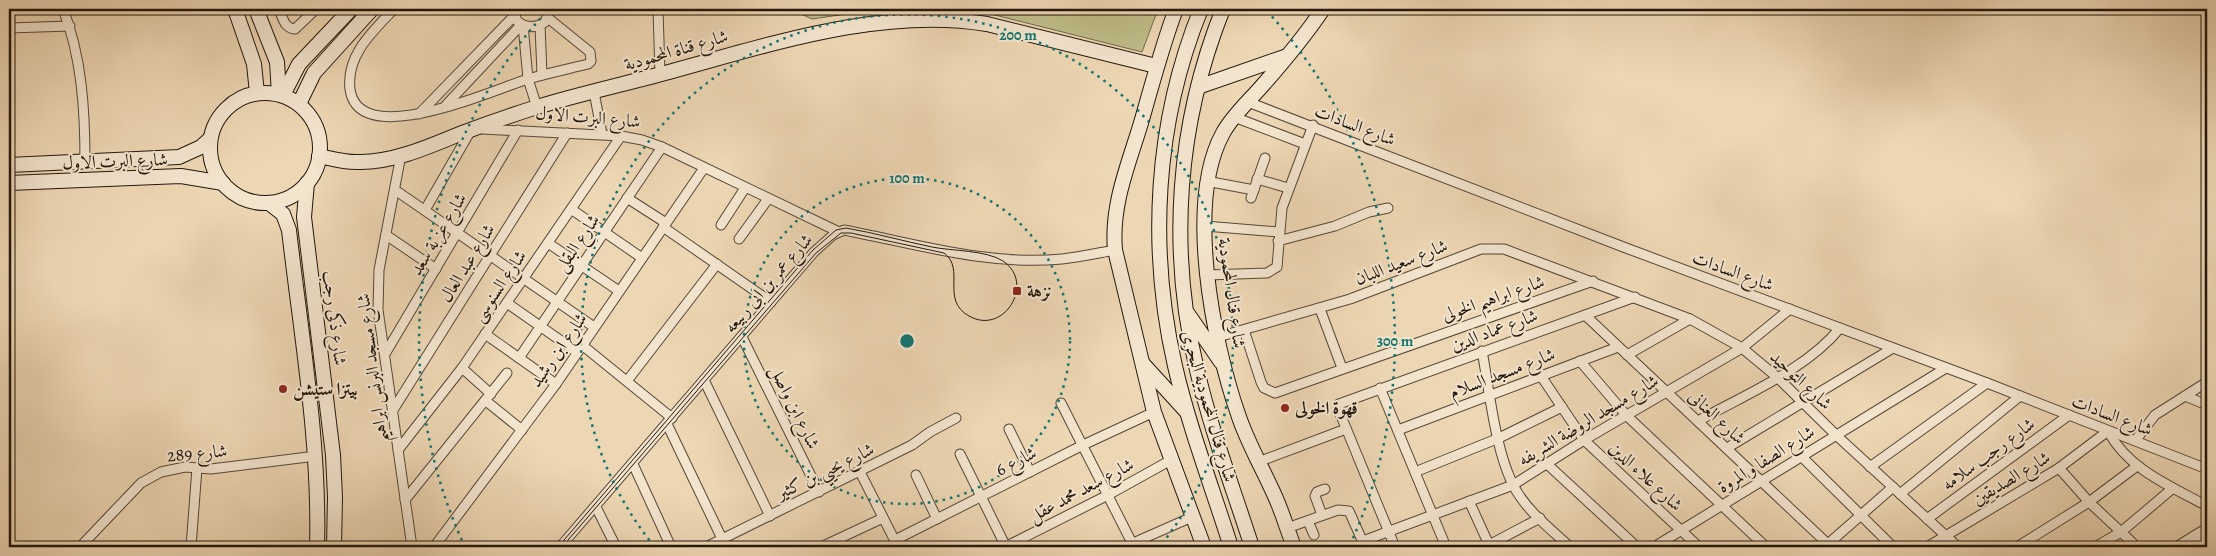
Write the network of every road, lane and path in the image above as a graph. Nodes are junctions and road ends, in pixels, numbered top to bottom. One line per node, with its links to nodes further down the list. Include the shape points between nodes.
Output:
1 (63, 9): 18 (street)
2 (234, 9): 29 (main road, via 254,64)
3 (256, 9): 30 (main road, via 277,62)
4 (279, 9): 5 (street, via 286,25 295,29)
5 (316, 9)
6 (351, 9): 30 (main road, via 299,64)
7 (372, 9): 32 (main road, via 314,73)
8 (394, 9): 35 (street, via 368,36 358,53 351,72 351,97 358,108 368,114)
9 (658, 9): 23 (street)
10 (1176, 9): 21 (main road)
11 (1201, 9): 136 (main road, شارع قنال المحمودية البحرى, via 1174,96 1159,208 1166,322)
12 (1223, 9): 27 (main road, شارع قنال المحمودية البحرى, via 1209,44)
13 (1323, 9): 20 (main road, شارع قنال المحمودية)
14 (513, 12): 16 (street); 22 (street)
15 (549, 13): 17 (street); 24 (street, via 592,56 588,64)
16 (522, 25): 17 (street); 25 (street); 26 (street)
17 (540, 25): 24 (street)
18 (70, 26): 19 (street); 49 (street, via 82,94)
19 (9, 28)
20 (1289, 56): 27 (main road); 31 (main road, شارع قنال المحمودية)
21 (1156, 66): 23 (main road, شارع قناة المحمودية, via 987,24 938,18 794,37); 76 (main road, via 1117,201)
22 (463, 68): 25 (street); 35 (street)
23 (660, 74): 28 (main road, شارع قناة المحمودية)
24 (542, 75): 26 (street)
25 (472, 77): 33 (street)
26 (528, 79): 33 (street); 34 (street)
27 (1198, 87): 92 (main road, شارع قنال المحمودية البحرى, via 1185,151 1180,205)
28 (594, 92): 34 (main road, شارع قناة المحمودية); 41 (street)
29 (257, 93): 30 (main road); 43 (main road, via 232,104 214,126)
30 (281, 94): 32 (main road)
31 (1248, 102): 36 (main road, شارع قنال المحمودية); 37 (street, شارع السادات)
32 (299, 104): 47 (main road, via 316,127)
33 (445, 107): 35 (street)
34 (537, 107): 38 (main road, شارع قناة المحمودية)
35 (419, 114)
36 (1234, 116): 44 (street); 53 (main road, شارع قنال المحمودية, via 1216,147)
37 (1312, 125): 44 (street); 91 (street, شارع السادات)
38 (472, 129): 39 (street, شارع البرت الاول); 46 (main road, شارع البرت الاول); 65 (street)
39 (518, 130): 40 (street, شارع البرت الاول); 71 (street, شارع عزبة سعد)
40 (567, 133): 41 (street, شارع البرت الاول); 77 (street, شارع عبد العال)
41 (602, 134): 42 (street, شارع البرت الاول)
42 (621, 136): 45 (street, شارع البرت الاول); 64 (street, شارع السنوسى)
43 (210, 139): 49 (main road, شارع البرت الاول, via 201,147 178,157); 54 (main road, via 212,162)
44 (1305, 144): 58 (street)
45 (662, 147): 51 (street, شارع البرت الاول); 60 (street, شارع البقلى)
46 (401, 155): 47 (main road, شارع البرت الاول, via 360,162); 59 (street, شارع مسجد البرنس ابراهيم)
47 (319, 156): 55 (main road)
48 (1264, 158): 52 (street)
49 (85, 162): 50 (main road, شارع البرت الاول)
50 (9, 165)
51 (704, 168): 57 (street, شارع البرت الاول); 66 (street, شارع ابن رشيد)
52 (1257, 180): 53 (street, via 1253,194); 58 (street)
53 (1206, 181): 68 (main road, شارع قنال المحمودية)
54 (223, 183): 56 (main road, شارع البرت الاول, via 181,176); 62 (main road, via 244,198)
55 (307, 183): 62 (main road, via 290,197); 211 (main road, شارع ذكى رجب, via 304,217 333,455)
56 (9, 184)
57 (745, 188): 61 (street, شارع البرت الاول); 67 (street)
58 (1288, 188): 73 (street)
59 (394, 190): 65 (street); 72 (street, شارع مسجد البرنس ابراهيم)
60 (628, 198): 66 (street); 69 (street, شارع البقلى)
61 (768, 199): 70 (street, شارع البرت الاول); 74 (street)
62 (269, 203): 155 (main road, شارع ذكى رجب, via 283,214 289,230)
63 (1388, 208): 73 (street, via 1335,226)
64 (571, 209): 69 (street); 75 (street, شارع السنوسى)
65 (425, 210): 71 (street)
66 (664, 225): 78 (street, شارع ابن رشيد); 79 (street)
67 (721, 225)
68 (1204, 226): 73 (street); 82 (main road, شارع قنال المحمودية)
69 (604, 232): 78 (street); 80 (street, شارع البقلى)
70 (839, 232): 76 (street, شارع عمر بن ابى ربيعه, via 844,230 924,248 998,258 1062,259); 88 (street, شارع عمر بن ابى ربيعه, via 814,252)
71 (457, 233): 77 (street); 81 (street, شارع عزبة سعد)
72 (386, 235): 81 (street); 107 (street, شارع مسجد البرنس ابراهيم, via 378,290)
73 (1279, 236): 82 (street, via 1279,262 1275,270)
74 (739, 239)
75 (548, 243): 80 (street); 83 (street, شارع السنوسى)
76 (1115, 250): 111 (main road)
77 (491, 256): 83 (street); 134 (street, شارع عبد العال)
78 (642, 258): 85 (street, شارع ابن رشيد)
79 (717, 264): 88 (street); 119 (street)
80 (582, 266): 85 (street); 87 (street, شارع البقلى)
81 (436, 268): 107 (street, شارع عزبة سعد)
82 (1208, 275): 101 (main road, شارع قنال المحمودية)
83 (524, 278): 87 (street); 89 (street, شارع السنوسى)
84 (1593, 281): 86 (street, شارع التوحيد); 90 (street, شارع سعيد اللبان, via 1510,250 1492,247); 114 (street, شارع ابراهيم الخولى)
85 (619, 291): 96 (street, شارع ابن رشيد)
86 (1635, 297): 93 (street, شارع عماد الدين); 94 (street, شارع التوحيد)
87 (557, 301): 95 (street, شارع البقلى); 96 (street)
88 (771, 302): 100 (street, شارع عمر بن ابى ربيعه)
89 (507, 303): 95 (street); 99 (street, شارع السنوسى)
90 (1320, 309): 98 (street, شارع سعيد اللبان); 114 (street)
91 (1790, 310): 97 (street, شارع السادات); 103 (street, شارع مسجد الروضة الشريفه)
92 (1186, 312): 112 (main road); 222 (main road, شارع قنال المحمودية البحرى, via 1202,390)
93 (1585, 315): 102 (street, شارع العنانى); 106 (street, شارع عماد الدين)
94 (1690, 319): 103 (street, شارع التوحيد); 108 (street)
95 (540, 326): 105 (street); 109 (street, شارع البقلى)
96 (594, 327): 105 (street, شارع ابن رشيد)
97 (1840, 328): 104 (street, شارع السادات); 118 (street, via 1825,345)
98 (1244, 330): 101 (street, شارع سعيد اللبان); 114 (street, شارع ابراهيم الخولى, via 1261,382 1269,391 1281,392)
99 (485, 334): 109 (street); 113 (street, شارع السنوسى)
100 (742, 337): 120 (street, شارع عمر بن ابى ربيعه); 175 (street, شارع ابن واصل)
101 (1218, 337): 112 (main road, شارع قنال المحمودية)
102 (1618, 347): 108 (street, شارع العنانى); 110 (street, شارع مسجد السلام)
103 (1742, 348): 118 (street, شارع التوحيد); 125 (street, شارع مسجد الروضة الشريفه)
104 (1893, 348): 115 (street, شارع السادات); 131 (street)
105 (580, 349): 119 (street); 123 (street, شارع ابن رشيد)
106 (1482, 351): 124 (street, شارع عماد الدين); 126 (street)
107 (385, 354): 134 (street, شارع مسجد البرنس ابراهيم)
108 (1626, 354): 125 (street, شارع العنانى)
109 (519, 358): 123 (street)
110 (1580, 361): 117 (street, شارع مسجد السلام); 137 (street)
111 (1142, 362): 135 (main road); 136 (main road)
112 (1224, 367): 158 (main road, شارع قنال المحمودية, via 1238,415)
113 (462, 368): 129 (street); 153 (street, شارع السنوسى)
114 (1342, 368)
115 (1946, 368): 122 (street, شارع السادات); 147 (street, شارع الصفا و المروة)
116 (507, 373): 129 (street)
117 (1541, 376): 126 (street, شارع مسجد السلام); 133 (street, شارع علاء الدين)
118 (1777, 377): 131 (street, شارع التوحيد); 141 (street)
119 (627, 380): 140 (street)
120 (704, 380): 140 (street, شارع عمر بن ابى ربيعه); 187 (street)
121 (2207, 382): 128 (street)
122 (1987, 383): 127 (street, شارع السادات); 162 (street)
123 (556, 384): 144 (street, شارع ابن رشيد)
124 (1380, 388): 143 (street, شارع عماد الدين, via 1341,402 1338,406); 145 (street)
125 (1665, 391): 137 (street, شارع مسجد الروضة الشريفه); 141 (street, شارع العنانى)
126 (1490, 395): 145 (street, شارع مسجد السلام); 148 (street)
127 (2020, 396): 138 (street, شارع السادات); 174 (street)
128 (2185, 396): 132 (street); 150 (street, via 2152,417)
129 (489, 397): 144 (street); 178 (street)
130 (1061, 403): 151 (street)
131 (1803, 403): 147 (street, شارع التوحيد); 152 (street)
132 (2207, 405)
133 (1562, 407): 148 (street); 149 (street, شارع علاء الدين)
134 (393, 410): 153 (street, شارع مسجد البرنس ابراهيم)
135 (1154, 412): 151 (street, شارع 6); 157 (main road)
136 (1188, 413): 221 (main road, شارع قنال المحمودية البحرى)
137 (1626, 415): 149 (street, شارع مسجد الروضة الشريفه); 181 (street)
138 (2069, 415): 146 (street, شارع السادات); 192 (street, شارع رجب سلامه)
139 (956, 418): 166 (street, شارع يحيي بن كثير)
140 (670, 421): 159 (street, شارع عمر بن ابى ربيعه); 202 (street)
141 (1698, 421): 152 (street, شارع العنانى)
142 (1009, 429): 167 (street)
143 (1346, 429): 158 (street); 197 (street)
144 (522, 430): 213 (street, شارع ابن رشيد)
145 (1398, 430): 168 (street)
146 (2108, 431): 150 (street, شارع السادات); 161 (street, via 2120,450); 164 (street, شارع الصديقين)
147 (1836, 435): 156 (street, شارع الصفا و المروة); 162 (street, شارع التوحيد)
148 (1498, 438): 168 (street); 171 (street)
149 (1584, 440): 160 (street, شارع مسجد الروضة الشريفه); 196 (street, شارع علاء الدين)
150 (2136, 441): 165 (street, شارع السادات)
151 (1083, 445): 167 (street, شارع 6); 176 (street)
152 (1727, 448): 170 (street, شارع العنانى)
153 (398, 450): 178 (street, شارع مسجد البرنس ابراهيم)
154 (960, 454): 177 (street)
155 (316, 456): 163 (street, شارع 289); 210 (main road, شارع ذكى رجب, via 319,498)
156 (1801, 456): 170 (street, شارع الصفا و المروة); 186 (street)
157 (1171, 460): 176 (street, شارع سعد محمد عقل); 188 (main road)
158 (1258, 462): 194 (main road, شارع قنال المحمودية)
159 (633, 464): 183 (street, شارع عمر بن ابى ربيعه); 216 (street)
160 (1547, 464): 171 (street, شارع مسجد الروضة الشريفه); 227 (street)
161 (2137, 466): 172 (street); 180 (street)
162 (1870, 467): 174 (street, شارع التوحيد)
163 (197, 468): 208 (street, شارع 289, via 173,468 151,476); 209 (street)
164 (2059, 468): 180 (street); 200 (street, شارع الصديقين)
165 (2207, 469)
166 (860, 472): 175 (street, شارع يحيي بن كثير); 189 (street)
167 (1030, 472): 177 (street, شارع 6)
168 (1415, 472): 185 (street)
169 (916, 475): 191 (street)
170 (1762, 480): 181 (street, شارع الصفا و المروة); 207 (street, شارع العنانى)
171 (1513, 485): 179 (street, شارع مسجد الروضة الشريفه); 190 (street)
172 (2173, 488): 182 (street); 198 (street)
173 (1325, 489): 184 (street, via 1315,496)
174 (1896, 491): 186 (street); 192 (street, شارع التوحيد)
175 (819, 492): 187 (street, شارع يحيي بن كثير)
176 (1108, 495): 205 (street); 219 (street, شارع سعد محمد عقل)
177 (981, 497): 191 (street, شارع 6); 219 (street)
178 (405, 500): 212 (street, شارع مسجد البرنس ابراهيم)
179 (1469, 501): 185 (street, شارع مسجد الروضة الشريفه); 206 (street)
180 (2089, 502): 198 (street); 234 (street)
181 (1721, 506): 196 (street, شارع الصفا و المروة); 230 (street)
182 (2207, 506)
183 (596, 507): 214 (street, شارع عمر بن ابى ربيعه); 215 (street)
184 (1322, 515): 193 (street); 204 (street, via 1342,509 1350,512)
185 (1434, 515): 197 (street, شارع مسجد الروضة الشريفه); 225 (street)
186 (1861, 515): 207 (street); 231 (street)
187 (770, 516): 202 (street, شارع يحيي بن كثير)
188 (1192, 517): 205 (street); 220 (main road)
189 (883, 518): 203 (street); 218 (street)
190 (1540, 518): 206 (street); 226 (street)
191 (937, 519): 203 (street, شارع 6)
192 (1927, 519): 200 (street, شارع التوحيد)
193 (1308, 521): 194 (street); 199 (street)
194 (1287, 528): 223 (main road, شارع قنال المحمودية)
195 (2207, 528): 201 (street)
196 (1682, 531): 228 (street, شارع الصفا و المروة); 229 (street, شارع علاء الدين)
197 (1388, 532): 204 (street, شارع مسجد الروضة الشريفه); 224 (street)
198 (2121, 532): 235 (street); 236 (street)
199 (1314, 535)
200 (1946, 536): 232 (street, شارع الصديقين); 233 (street, شارع التوحيد)
201 (2194, 536): 237 (street); 238 (street)
202 (724, 543): 217 (street, شارع يحيي بن كثير)
203 (896, 544)
204 (1364, 544)
205 (1130, 546)
206 (1490, 546)
207 (1830, 546)
208 (80, 547)
209 (192, 547)
210 (317, 547)
211 (334, 547)
212 (412, 547)
213 (434, 547)
214 (560, 547)
215 (616, 547)
216 (671, 547)
217 (706, 547)
218 (821, 547)
219 (1005, 547)
220 (1204, 547)
221 (1231, 547)
222 (1252, 547)
223 (1294, 547)
224 (1395, 547)
225 (1446, 547)
226 (1569, 547)
227 (1637, 547)
228 (1654, 547)
229 (1699, 547)
230 (1766, 547)
231 (1893, 547)
232 (1927, 547)
233 (1958, 547)
234 (2017, 547)
235 (2095, 547)
236 (2137, 547)
237 (2176, 547)
238 (2206, 547)

